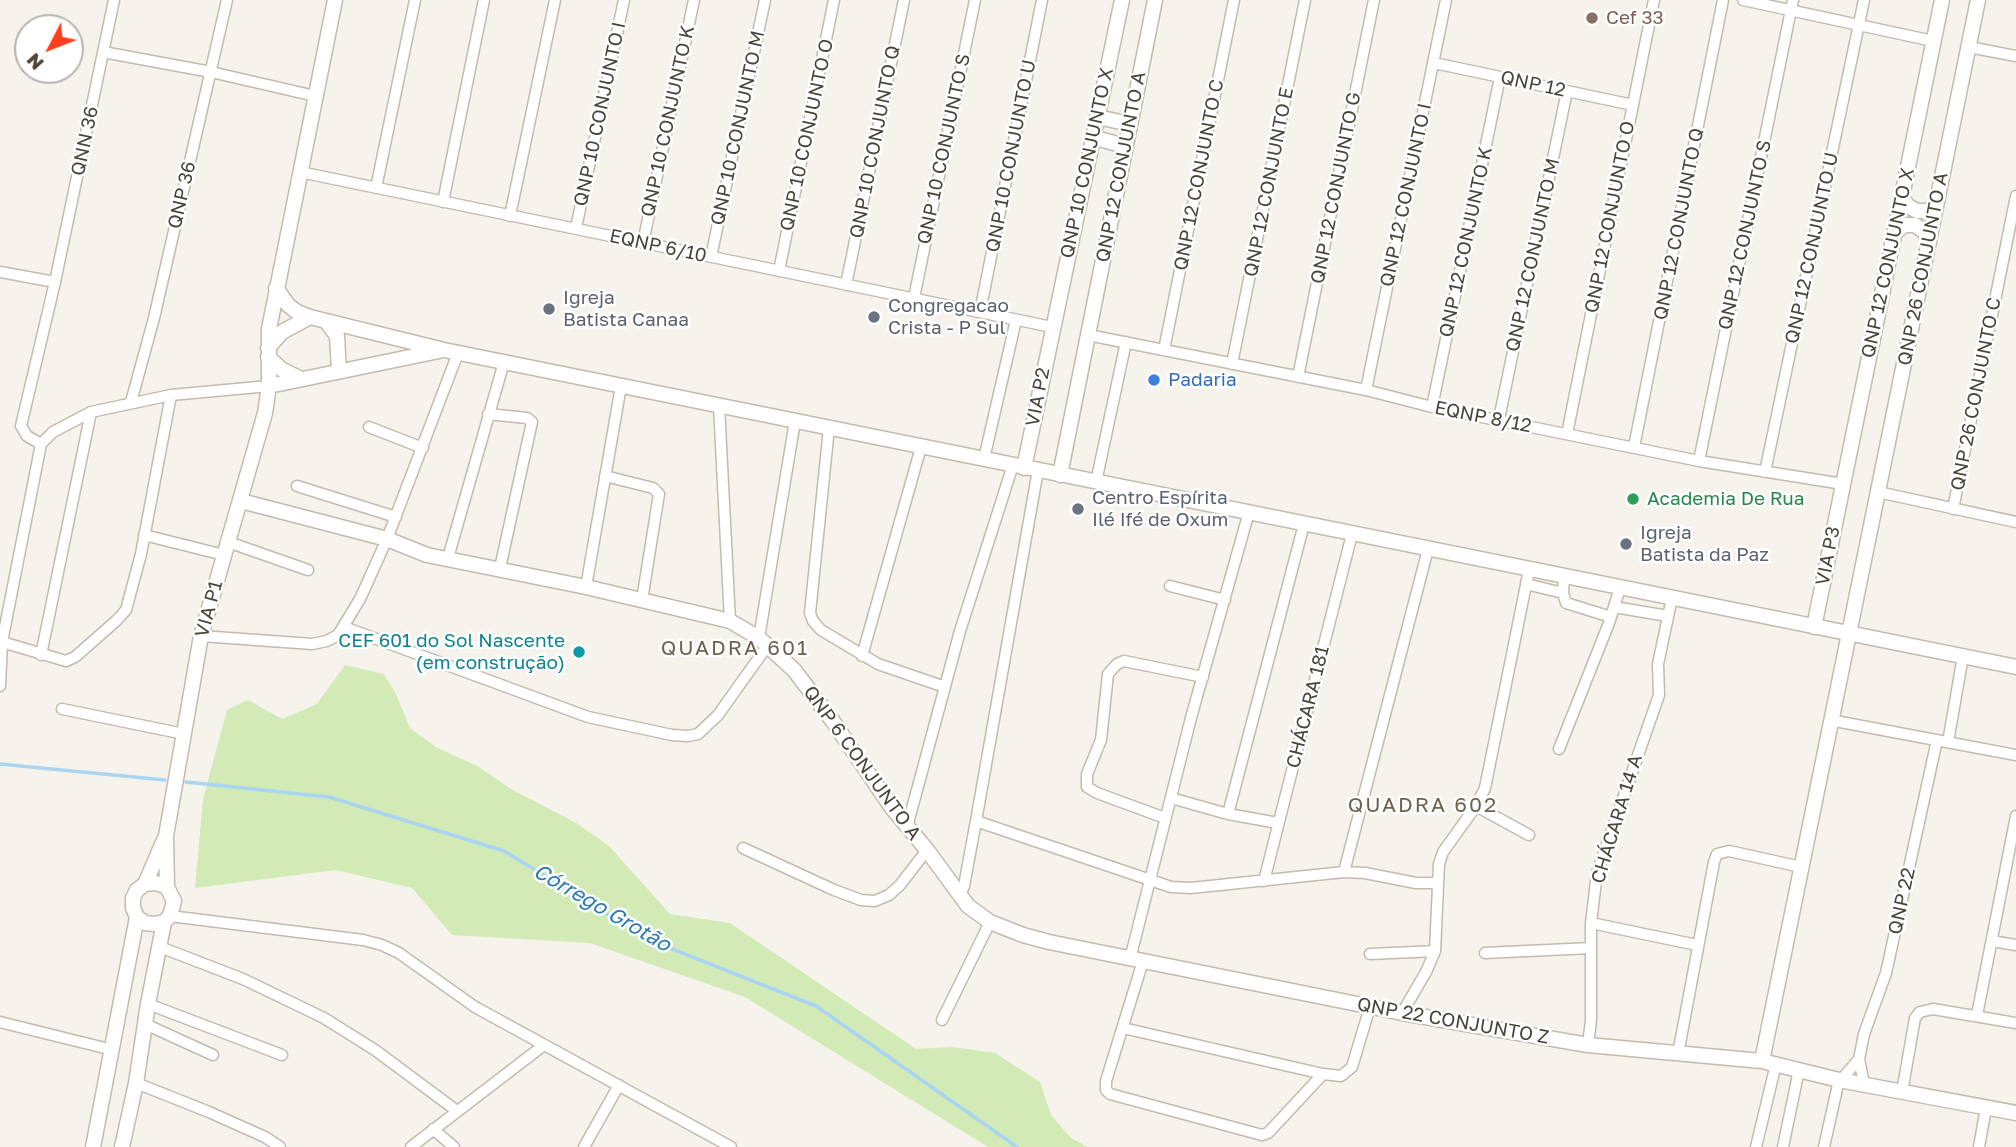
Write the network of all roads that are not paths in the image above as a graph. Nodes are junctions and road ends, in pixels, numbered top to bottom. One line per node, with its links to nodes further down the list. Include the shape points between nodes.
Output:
1 (114, 0): 30 (street, QNN 36)
2 (227, 0): 33 (street, QNP 36)
3 (335, 0): 36 (street)
4 (415, 0): 43 (street)
5 (484, 0): 46 (street)
6 (555, 0): 48 (street)
7 (624, 0): 49 (street, QNP 10 CONJUNTO I)
8 (694, 0): 51 (street, QNP 10 CONJUNTO K)
9 (765, 0): 53 (street, QNP 10 CONJUNTO M)
10 (834, 0): 54 (street, QNP 10 CONJUNTO O)
11 (904, 0): 57 (street, QNP 10 CONJUNTO Q)
12 (975, 0): 59 (street, QNP 10 CONJUNTO S)
13 (1042, 0): 60 (street, QNP 10 CONJUNTO U)
14 (1122, 0): 38 (street, QNP 10 CONJUNTO X)
15 (1155, 0): 39 (street, QNP 12 CONJUNTO A)
16 (1234, 0): 67 (street, QNP 12 CONJUNTO C)
17 (1305, 0): 71 (street, QNP 12 CONJUNTO E)
18 (1374, 0): 73 (street, QNP 12 CONJUNTO G)
19 (1446, 0): 32 (street, QNP 12 CONJUNTO I)
20 (1654, 0): 37 (street, QNP 12 CONJUNTO O)
21 (1723, 0): 91 (street, QNP 12 CONJUNTO Q)
22 (1743, 0): 26 (street)
23 (1864, 0): 27 (street, QNP 12 CONJUNTO U)
24 (1942, 0): 28 (street, QNP 12 CONJUNTO X)
25 (1978, 0): 29 (street, QNP 26 CONJUNTO A)
26 (1792, 5): 27 (street); 94 (street, QNP 12 CONJUNTO S)
27 (1859, 24): 28 (street); 96 (street, QNP 12 CONJUNTO U)
28 (1933, 41): 45 (street, QNP 12 CONJUNTO X)
29 (1969, 47): 31 (street); 47 (street, QNP 26 CONJUNTO A)
30 (103, 51): 33 (street); 56 (street, QNN 36)
31 (2016, 56)
32 (1434, 63): 34 (street, QNP 12); 77 (street, QNP 12 CONJUNTO I)
33 (211, 72): 36 (street); 79 (street, QNP 36)
34 (1500, 77): 35 (street, QNP 12); 81 (street, QNP 12 CONJUNTO K)
35 (1567, 91): 37 (street, QNP 12); 84 (street, QNP 12 CONJUNTO M)
36 (315, 96): 42 (street)
37 (1633, 105): 88 (street, QNP 12 CONJUNTO O)
38 (1097, 117): 39 (street); 40 (street, QNP 10 CONJUNTO X)
39 (1130, 124): 41 (street, QNP 12 CONJUNTO A)
40 (1092, 137): 41 (street); 64 (street, QNP 10 CONJUNTO X)
41 (1125, 146): 65 (street, QNP 12 CONJUNTO A)
42 (300, 172): 43 (street, EQNP 6/10); 58 (street)
43 (376, 188): 46 (street, EQNP 6/10)
44 (2016, 196): 104 (street, QNP 26 CONJUNTO C)
45 (1902, 198): 47 (street, via 1917,211); 50 (street, QNP 12 CONJUNTO X)
46 (443, 202): 48 (street, EQNP 6/10)
47 (1936, 205): 52 (street, QNP 26 CONJUNTO A)
48 (510, 215): 49 (street, EQNP 6/10)
49 (576, 228): 51 (street, EQNP 6/10)
50 (1895, 233): 52 (street, via 1903,225 1915,225 1925,232); 100 (street, QNP 12 CONJUNTO X)
51 (643, 243): 53 (street, EQNP 6/10)
52 (1929, 243): 102 (street, QNP 26 CONJUNTO A)
53 (711, 257): 54 (street, EQNP 6/10)
54 (779, 271): 57 (street, EQNP 6/10)
55 (0, 272): 56 (street)
56 (55, 282): 89 (street, QNN 36, via 22,426 27,436)
57 (846, 285): 59 (street, EQNP 6/10)
58 (276, 288): 61 (street, via 288,305); 69 (street, VIA P1)
59 (914, 298): 60 (street, EQNP 6/10)
60 (979, 312): 62 (street, EQNP 6/10)
61 (310, 317): 63 (street); 69 (street, via 282,332)
62 (1016, 320): 64 (street, EQNP 6/10); 93 (street)
63 (326, 321): 68 (street); 72 (street, via 337,336)
64 (1052, 327): 95 (street, VIA P2)
65 (1088, 335): 66 (street, EQNP 8/12); 97 (street, VIA P2)
66 (1126, 342): 67 (street, EQNP 8/12); 99 (street)
67 (1164, 350): 71 (street, EQNP 8/12)
68 (451, 352): 70 (street); 72 (street); 92 (street)
69 (268, 353): 74 (street, via 281,369); 75 (street, VIA P1)
70 (504, 362): 76 (street); 83 (street)
71 (1232, 364): 73 (street, EQNP 8/12)
72 (340, 370): 74 (street)
73 (1298, 377): 77 (street, EQNP 8/12)
74 (299, 378): 75 (street)
75 (269, 386): 78 (street); 103 (street, VIA P1)
76 (621, 386): 80 (street); 98 (street)
77 (1366, 390): 81 (street, EQNP 8/12)
78 (171, 395): 79 (street); 110 (street)
79 (131, 402): 82 (street)
80 (719, 406): 85 (street); 128 (street)
81 (1432, 407): 84 (street, EQNP 8/12)
82 (91, 412): 89 (street, via 53,432); 135 (street)
83 (488, 414): 114 (street); 115 (street, via 532,422)
84 (1499, 419): 88 (street, EQNP 8/12)
85 (795, 421): 87 (street); 133 (street)
86 (369, 427): 92 (street)
87 (829, 428): 90 (street); 136 (street, via 810,613 817,627)
88 (1567, 434): 91 (street, EQNP 8/12)
89 (41, 444): 134 (street)
90 (920, 447): 93 (street); 136 (street)
91 (1634, 447): 94 (street, EQNP 8/12)
92 (423, 448): 106 (street)
93 (984, 460): 95 (street)
94 (1699, 461): 96 (street, EQNP 8/12)
95 (1025, 468): 97 (street); 141 (street, via 960,631); 153 (street)
96 (1765, 472): 100 (street, EQNP 8/12)
97 (1060, 475): 99 (street)
98 (605, 476): 120 (street); 124 (street, via 658,491)
99 (1096, 482): 105 (street)
100 (1843, 484): 130 (street, VIA P3)
101 (297, 486): 106 (street)
102 (1878, 492): 104 (street); 131 (street, VIA P3)
103 (241, 500): 111 (street, QNP 6 CONJUNTO A); 112 (street, VIA P1)
104 (1953, 509): 107 (street)
105 (1249, 512): 108 (street); 125 (street)
106 (396, 517): 111 (street)
107 (2016, 522)
108 (1304, 524): 109 (street); 150 (street)
109 (1352, 534): 113 (street); 154 (street, CHÁCARA 181)
110 (144, 535): 112 (street); 135 (street, via 126,610 75,657 66,661)
111 (387, 539): 114 (street, QNP 6 CONJUNTO A, via 409,550); 129 (street)
112 (226, 548): 116 (street); 132 (street, VIA P1)
113 (1428, 549): 117 (street); 162 (street)
114 (448, 558): 115 (street, QNP 6 CONJUNTO A)
115 (500, 568): 120 (street, QNP 6 CONJUNTO A)
116 (307, 570)
117 (1527, 577): 118 (street); 122 (street); 149 (street, via 1489,772)
118 (1564, 577): 121 (street); 122 (street)
119 (1170, 586): 125 (street)
120 (586, 587): 124 (street, QNP 6 CONJUNTO A)
121 (1620, 588): 123 (street); 126 (street)
122 (1563, 593): 126 (street, via 1566,603)
123 (1672, 598): 127 (street, CHÁCARA 14 A); 130 (street)
124 (642, 600): 128 (street, QNP 6 CONJUNTO A)
125 (1225, 600): 139 (street)
126 (1613, 612): 127 (street); 146 (street)
127 (1668, 616): 172 (street, CHÁCARA 14 A, via 1658,664 1659,695 1600,858)
128 (730, 621): 133 (street, QNP 6 CONJUNTO A)
129 (344, 627): 132 (street, via 327,641 312,644); 133 (street, via 588,717 688,736 698,734 718,715)
130 (1814, 627): 131 (street)
131 (1849, 634): 137 (street); 143 (street, VIA P3)
132 (201, 636): 144 (street, VIA P1)
133 (763, 641): 155 (street, QNP 6 CONJUNTO A, via 794,670)
134 (2, 642): 135 (street); 140 (street)
135 (40, 655)
136 (862, 656): 141 (street)
137 (1963, 656): 138 (street); 145 (street, QNP 22)
138 (2016, 667)
139 (1203, 677): 148 (street); 152 (street, via 1124,661 1108,674 1101,740 1087,774 1087,787)
140 (0, 686)
141 (945, 687): 155 (street)
142 (62, 709): 144 (street)
143 (1830, 720): 145 (street); 161 (street, VIA P3)
144 (184, 734): 158 (street, VIA P1)
145 (1942, 741): 147 (street); 197 (street, QNP 22, via 1886,973)
146 (1559, 749)
147 (2016, 755)
148 (1171, 799): 150 (street); 152 (street)
149 (1476, 806): 157 (street); 165 (street, via 1443,852)
150 (1228, 814): 154 (street)
151 (2016, 817): 156 (street)
152 (1165, 818): 164 (street)
153 (976, 821): 164 (street); 168 (street)
154 (1278, 823): 163 (street, CHÁCARA 181)
155 (907, 827): 160 (street, QNP 6 CONJUNTO A)
156 (2015, 832): 173 (street)
157 (1529, 835)
158 (166, 836): 166 (street, VIA P1); 167 (street, VIA P1)
159 (743, 848): 160 (street, via 834,890 875,901 900,885)
160 (927, 850): 168 (street, QNP 22 CONJUNTO Z)
161 (1801, 867): 174 (street, via 1729,851 1717,855); 198 (street, VIA P3)
162 (1344, 872): 163 (street); 165 (street)
163 (1264, 881): 164 (street, via 1191,888)
164 (1151, 882): 181 (street)
165 (1438, 883): 178 (street)
166 (145, 884): 167 (street); 169 (street, VIA P1, via 133,898)
167 (167, 887): 170 (street, VIA P1, via 174,901)
168 (959, 897): 171 (street, QNP 22 CONJUNTO Z)
169 (137, 917): 170 (street, via 154,925); 193 (street, VIA P1)
170 (167, 919): 176 (street, VIA P1); 191 (street, via 382,945 475,1007)
171 (990, 922): 181 (street, QNP 22 CONJUNTO Z, via 1049,942); 186 (street)
172 (1591, 923): 174 (street); 177 (street, CHÁCARA 14 A)
173 (1992, 940): 175 (street); 185 (street)
174 (1697, 945): 194 (street)
175 (2016, 945)
176 (160, 947): 182 (street, VIA P1); 206 (street, via 243,979 324,1018)
177 (1591, 948): 179 (street); 192 (street, CHÁCARA 14 A)
178 (1435, 951): 180 (street); 184 (street)
179 (1485, 953)
180 (1370, 954)
181 (1137, 960): 183 (street, QNP 22 CONJUNTO Z); 190 (street)
182 (148, 1004): 189 (street, VIA P1); 196 (street)
183 (1370, 1007): 184 (street, QNP 22 CONJUNTO Z); 200 (street, via 1352,1067 1342,1076)
184 (1402, 1013): 192 (street, QNP 22 CONJUNTO Z)
185 (1977, 1015): 188 (street); 205 (street, via 1933,1009 1920,1012 1915,1018)
186 (942, 1020)
187 (0, 1022): 193 (street)
188 (2016, 1023)
189 (145, 1024): 195 (street); 202 (street, VIA P1)
190 (1123, 1028): 200 (street); 200 (street, via 1106,1082 1110,1094 1254,1134 1268,1133)
191 (544, 1045): 204 (street); 206 (street)
192 (1588, 1045): 194 (street, QNP 22 CONJUNTO Z)
193 (113, 1050): 210 (street, VIA P1)
194 (1678, 1054): 198 (street, QNP 22 CONJUNTO Z)
195 (213, 1055)
196 (282, 1055)
197 (1859, 1059): 201 (street, QNP 22); 203 (street, QNP 22)
198 (1769, 1063): 199 (street, QNP 22 CONJUNTO Z); 217 (street)
199 (1799, 1070): 201 (street, QNP 22 CONJUNTO Z); 218 (street)
200 (1323, 1074)
201 (1840, 1080): 203 (street, QNP 22 CONJUNTO Z); 219 (street)
202 (136, 1083): 211 (street, VIA P1); 212 (street)
203 (1864, 1084): 205 (street, QNP 22 CONJUNTO Z)
204 (619, 1086): 215 (street); 216 (street)
205 (1902, 1092): 208 (street, QNP 22 CONJUNTO Z)
206 (457, 1111): 209 (street)
207 (2016, 1113): 208 (street, QNP 22 CONJUNTO Z)
208 (1985, 1114): 220 (street)
209 (433, 1129): 213 (street); 214 (street)
210 (93, 1147)
211 (122, 1147)
212 (281, 1147)
213 (411, 1147)
214 (454, 1147)
215 (584, 1147)
216 (731, 1147)
217 (1756, 1147)
218 (1783, 1147)
219 (1824, 1147)
220 (1979, 1147)

